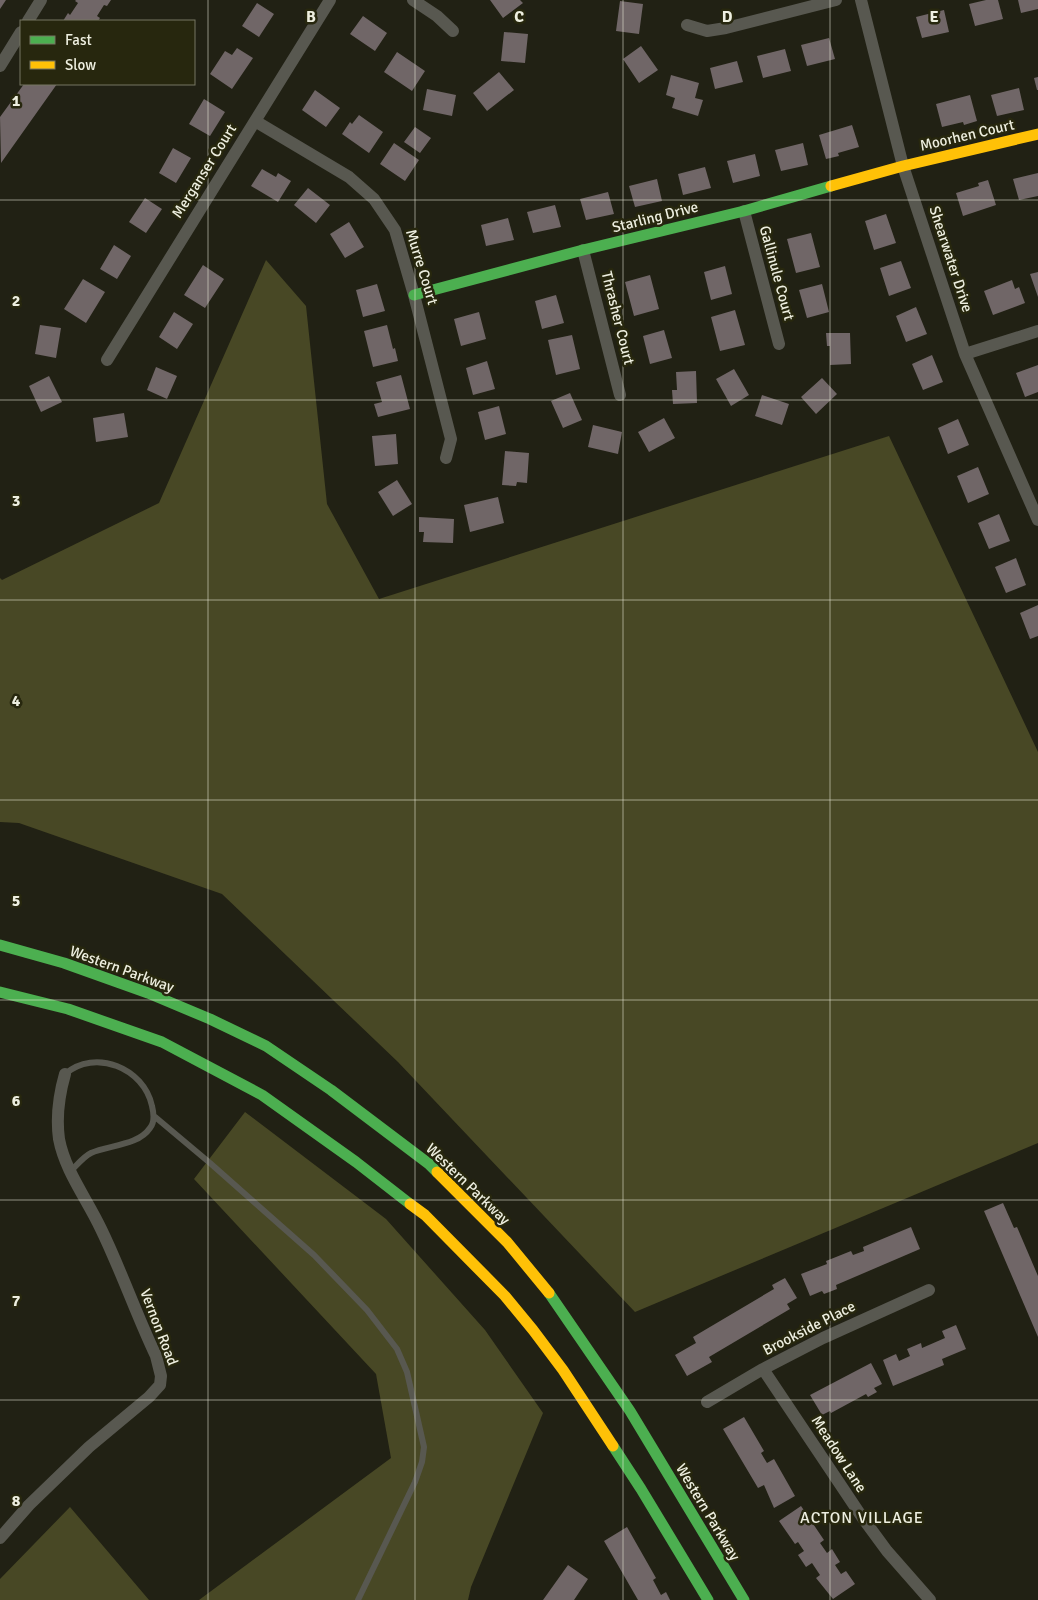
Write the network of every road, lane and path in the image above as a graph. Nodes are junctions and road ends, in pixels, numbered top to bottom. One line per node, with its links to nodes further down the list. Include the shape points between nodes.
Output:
1 (41, 0): 6 (street)
2 (330, 0): 11 (street, Merganser Court)
3 (412, 0): 8 (street, via 437,16)
4 (836, 0): 7 (street, via 726,28 707,30)
5 (861, 0): 13 (street, Shearwater Drive)
6 (29, 20)
7 (687, 25)
8 (453, 32)
9 (20, 34): 10 (street)
10 (0, 66)
11 (255, 121): 16 (street, Murre Court, via 349,177 374,199 395,230); 20 (street, Merganser Court)
12 (1038, 134): 13 (main road, Moorhen Court)
13 (903, 166): 14 (main road, Starling Drive); 19 (street, Shearwater Drive)
14 (744, 211): 15 (main road, Starling Drive); 18 (street, Gallinule Court)
15 (583, 250): 16 (main road, Starling Drive); 21 (street, Thrasher Court)
16 (414, 295): 22 (street, Murre Court, via 452,438)
17 (1038, 331): 19 (street)
18 (779, 344)
19 (965, 354): 23 (street, Shearwater Drive)
20 (106, 360)
21 (620, 395)
22 (446, 458)
23 (1038, 520)
24 (0, 945): 35 (main road, Western Parkway, via 64,963 148,993 266,1046 429,1164 508,1242 552,1297 630,1411)
25 (0, 992): 34 (main road, via 68,1008 162,1042 262,1095 425,1215 506,1296 534,1330 642,1489)
26 (65, 1074): 27 (lane, via 82,1064 105,1063 122,1067 141,1082); 28 (street, Vernon Road, via 58,1114 60,1139)
27 (154, 1116): 28 (lane, via 151,1128 141,1137 89,1154); 33 (lane, via 314,1255 367,1310 397,1349 407,1372 424,1447 422,1462)
28 (70, 1171): 32 (street, Vernon Road, via 102,1229 156,1356 160,1385 89,1447)
29 (929, 1290): 30 (street, Brookside Place)
30 (763, 1369): 31 (street, Brookside Place); 36 (street, Meadow Lane, via 862,1517)
31 (707, 1402)
32 (0, 1538)
33 (358, 1600)
34 (708, 1600)
35 (744, 1600)
36 (930, 1600)

